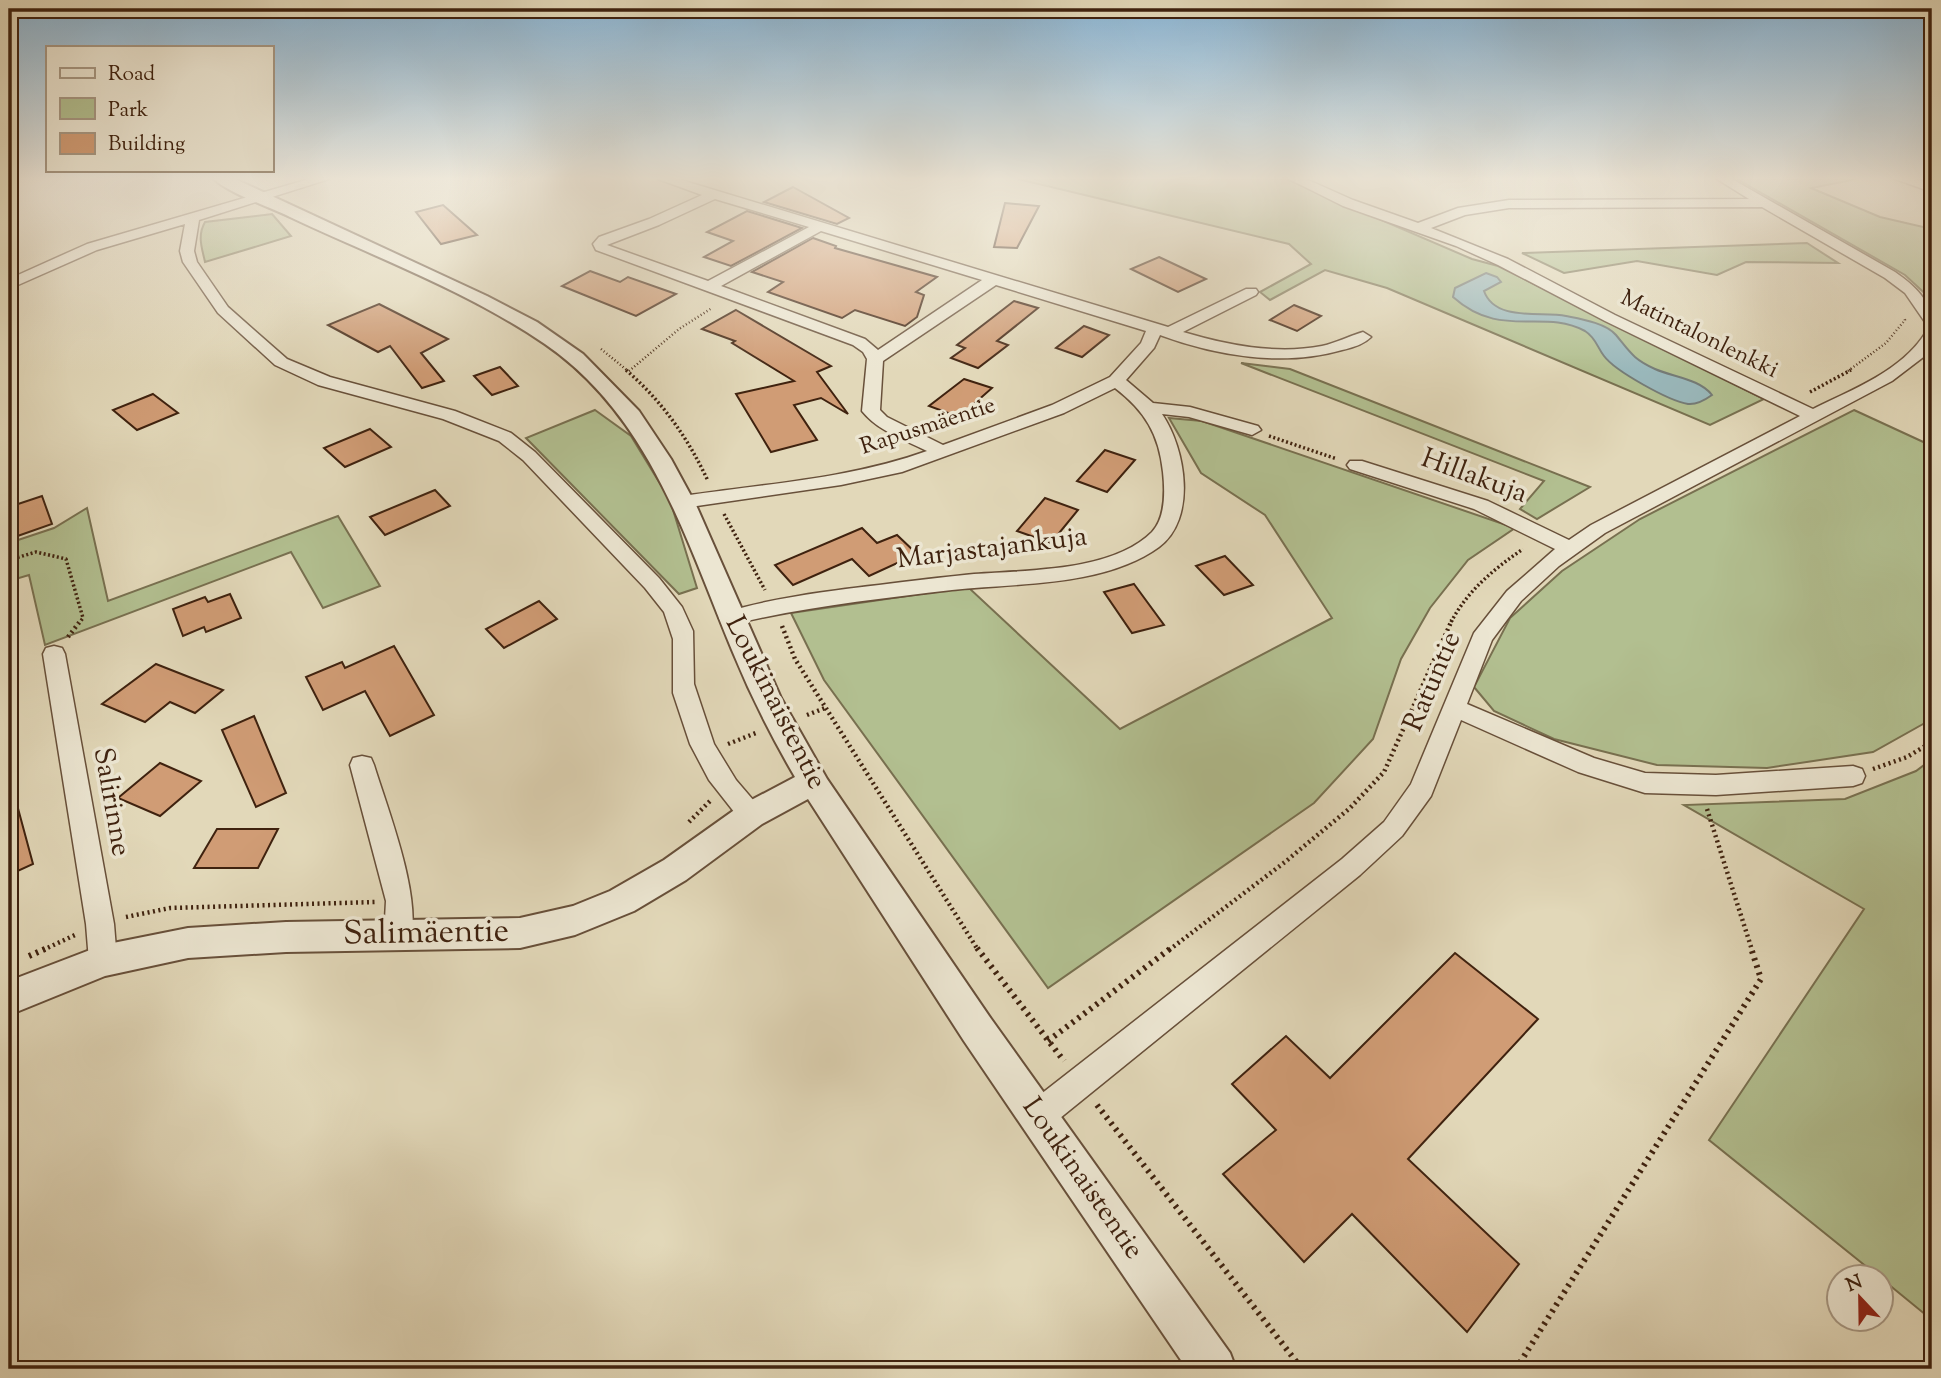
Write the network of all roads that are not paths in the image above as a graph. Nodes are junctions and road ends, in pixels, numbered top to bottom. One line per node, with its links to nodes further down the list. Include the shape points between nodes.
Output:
1 (109, 243): 10 (street, via 73,254)
2 (188, 243): 32 (street, via 190,262 223,310 281,362 324,381 449,415 505,436 529,456 669,602 682,625 683,691 705,752 724,786)
3 (360, 243): 24 (street, Loukinaistentie, via 531,327 595,374 621,401 660,457)
4 (602, 243): 11 (street, via 606,251)
5 (789, 243): 11 (street)
6 (876, 243): 9 (street)
7 (1457, 243): 20 (street, Matintalonlenkki)
8 (1835, 243): 13 (street, via 1910,290)
9 (993, 280): 14 (street); 17 (street)
10 (9, 285)
11 (707, 288): 17 (street, via 859,342)
12 (1251, 292): 14 (street)
13 (1932, 322)
14 (1162, 331): 16 (street, via 1213,346 1297,355 1336,350); 18 (street, Rapusmäentie)
15 (1932, 335): 20 (street, Ratuntie, via 1913,358 1886,378)
16 (1363, 337)
17 (875, 359): 22 (street, via 871,411 881,421)
18 (1116, 381): 19 (street, Marjastajankuja); 22 (street, Rapusmäentie, via 1058,409)
19 (1149, 408): 21 (street, via 1190,412); 26 (street, Marjastajankuja, via 1170,446 1175,502 1167,525 1152,542 1119,559 1077,570 826,598)
20 (1813, 416): 25 (street, Ratuntie)
21 (1252, 430)
22 (941, 451): 24 (street, Rapusmäentie, via 896,468)
23 (1356, 465): 25 (street, Hillakuja, via 1481,505)
24 (683, 502): 26 (street, Loukinaistentie)
25 (1569, 548): 28 (street, Ratuntie, via 1514,596 1482,638)
26 (730, 618): 31 (street, Loukinaistentie, via 779,725)
27 (54, 654): 34 (street, Salirinne)
28 (1453, 707): 30 (street, via 1587,765 1645,783 1700,785); 36 (street, Ratuntie, via 1422,789 1393,830)
29 (362, 765): 33 (street, via 400,901)
30 (1853, 776)
31 (813, 782): 32 (street, Salimäentie); 36 (street, Loukinaistentie)
32 (751, 816): 33 (street, Salimäentie, via 675,870 622,901 575,920 520,933)
33 (398, 937): 34 (street, Salimäentie, via 188,943)
34 (103, 961): 35 (street, Salimäentie)
35 (9, 998)
36 (1038, 1116): 37 (street, Loukinaistentie)
37 (1214, 1369)

